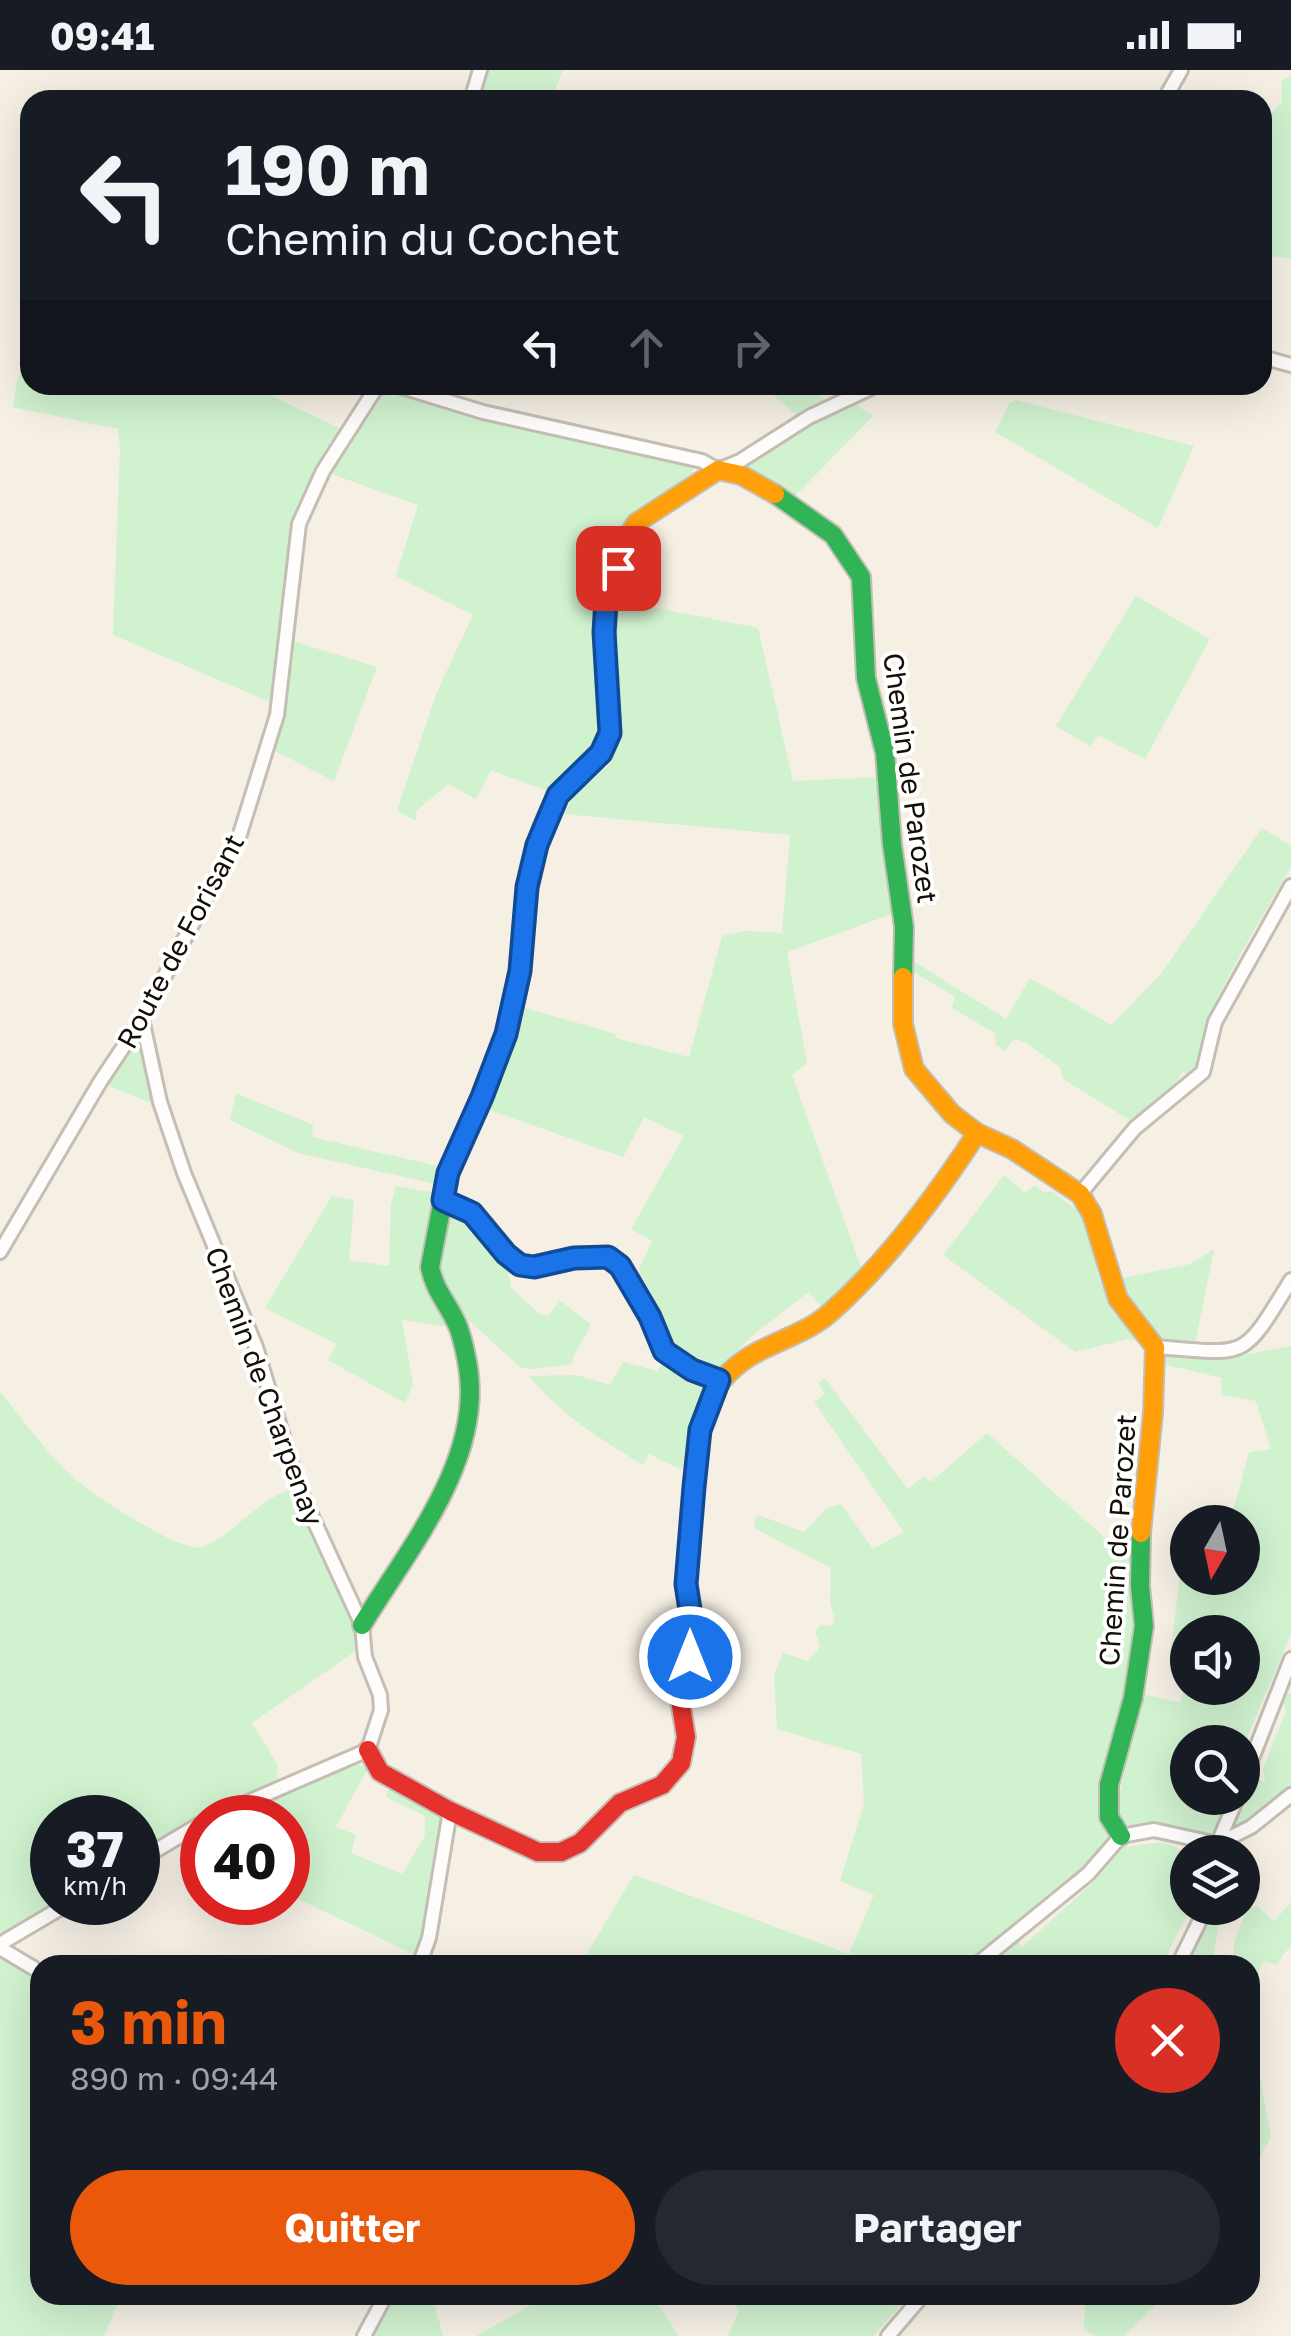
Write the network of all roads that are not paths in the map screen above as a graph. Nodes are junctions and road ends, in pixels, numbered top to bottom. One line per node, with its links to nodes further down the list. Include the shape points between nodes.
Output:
1 (372, 395): 6 (street, Route de Forisant, via 323,471 299,524 277,715 240,834)
2 (428, 395): 4 (street)
3 (856, 395): 4 (street)
4 (718, 470): 7 (street, Chemin de Parozet, via 741,475 804,513 833,535 861,577 866,678 884,753 904,927 906,1049 927,1088); 9 (street, via 645,515 628,534 606,601 610,733 601,753 558,795 537,845 506,1034)
5 (1291, 886): 8 (street, via 1215,1022 1203,1072 1135,1128)
6 (142, 1019): 10 (street, Route de Forisant); 14 (street, Chemin de Charpenay, via 184,1173 256,1347 298,1486)
7 (977, 1133): 8 (street, Chemin de Parozet); 13 (street, via 904,1234 826,1316 748,1354)
8 (1080, 1194): 12 (street, via 1118,1299)
9 (443, 1200): 13 (street, via 472,1213 520,1265 608,1257 620,1266 664,1351); 14 (street, via 430,1267 458,1328 472,1406 442,1494)
10 (0, 1252)
11 (1291, 1280): 12 (street, via 1260,1331 1239,1350)
12 (1155, 1346): 23 (street, Chemin de Parozet, via 1141,1532 1144,1626 1109,1785 1109,1817)
13 (719, 1380): 20 (street, via 700,1430 686,1584 693,1629 678,1698 688,1743 678,1768 668,1782 629,1796 584,1842 551,1855)
14 (362, 1625): 17 (street, Chemin de Charpenay, via 381,1710)
15 (1291, 1659): 16 (street)
16 (1260, 1738)
17 (368, 1750): 18 (street); 20 (street, via 380,1772)
18 (265, 1795)
19 (1291, 1795): 22 (street)
20 (450, 1811): 27 (street)
21 (1171, 1835): 23 (street, via 1154,1830)
22 (1238, 1835)
23 (1121, 1836): 28 (street, via 1088,1874)
24 (34, 1925): 26 (street)
25 (1198, 1925): 29 (street)
26 (0, 1946): 30 (street)
27 (423, 1955)
28 (988, 1955)
29 (1183, 1955)
30 (30, 1966)
31 (381, 2305): 33 (street)
32 (915, 2305): 34 (street)
33 (364, 2336)
34 (888, 2336)

